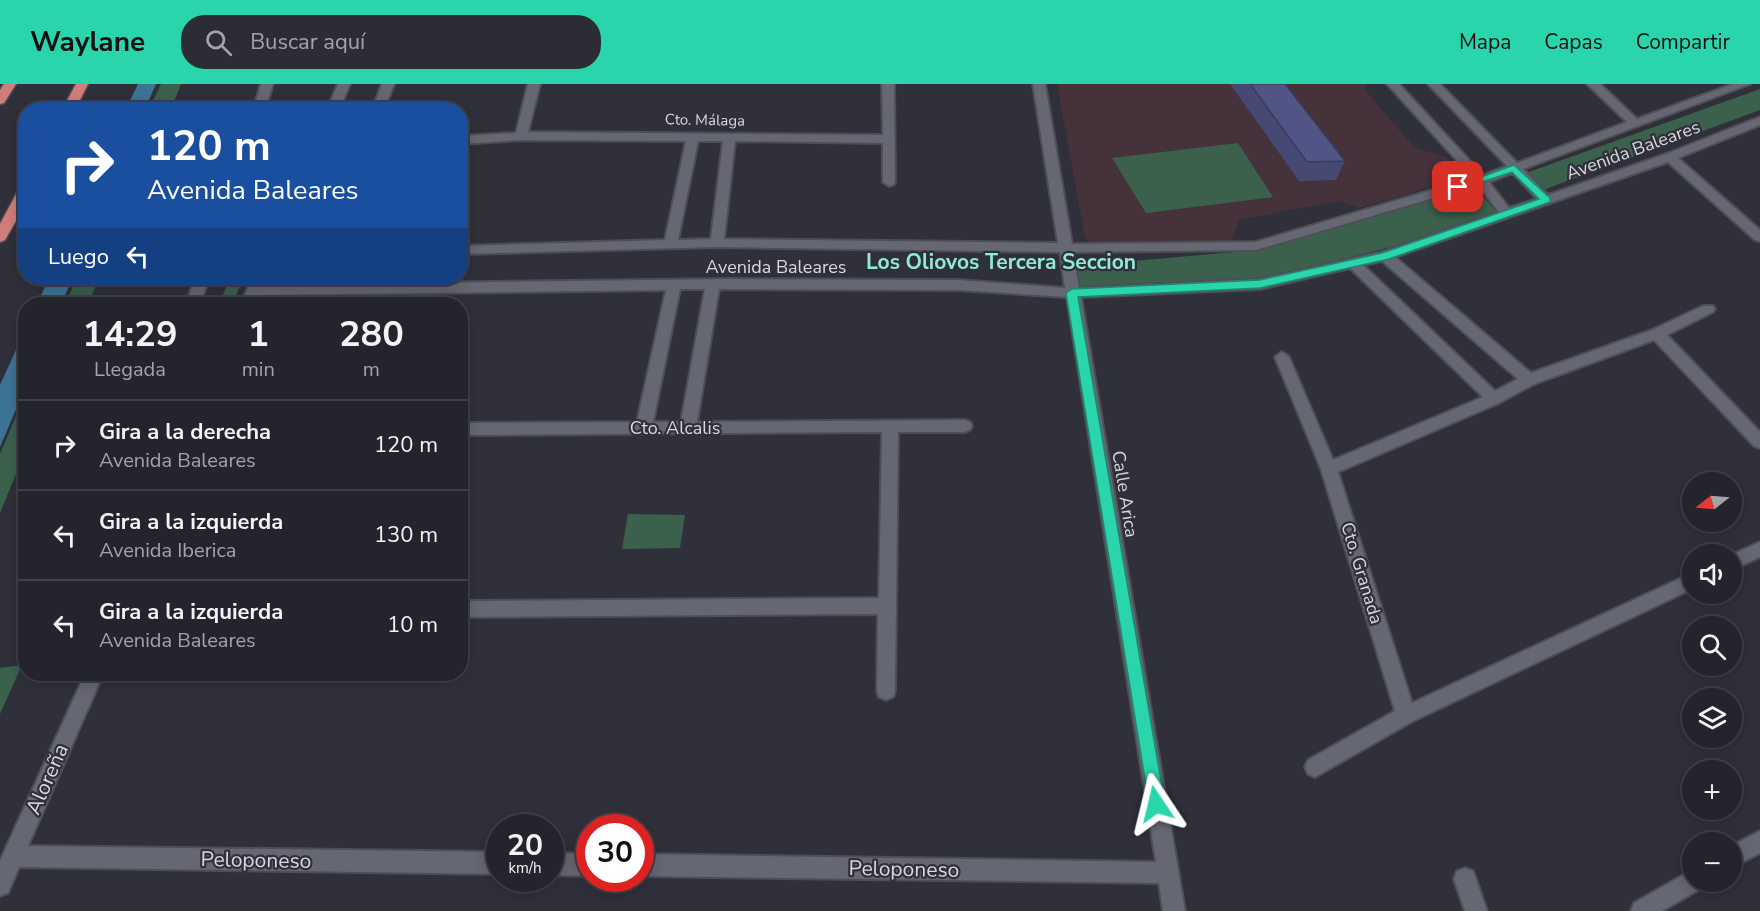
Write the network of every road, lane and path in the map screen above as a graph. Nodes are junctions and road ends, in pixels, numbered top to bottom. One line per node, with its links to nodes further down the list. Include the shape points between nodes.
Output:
1 (10, 84): 13 (highway)
2 (82, 84): 14 (highway)
3 (267, 84): 15 (street)
4 (344, 84): 16 (street)
5 (388, 84): 17 (street)
6 (534, 84): 20 (street)
7 (888, 84): 24 (street)
8 (1039, 84): 36 (street, Calle Arica)
9 (1393, 84): 27 (street)
10 (1434, 84): 26 (street)
11 (1593, 84): 19 (street)
12 (1744, 84): 19 (street, Avenida Baleares)
13 (0, 100)
14 (72, 102)
15 (261, 102)
16 (336, 102)
17 (381, 102)
18 (1760, 121): 25 (street, Avenida Baleares)
19 (1636, 124): 26 (street, Avenida Baleares)
20 (520, 135): 21 (street, Cto. Málaga); 23 (street, Cto. Málaga)
21 (693, 136): 22 (street, Cto. Málaga); 34 (street)
22 (730, 136): 24 (street, Cto. Málaga); 35 (street)
23 (468, 139)
24 (888, 139): 28 (street)
25 (1670, 157): 29 (street, Avenida Baleares); 33 (street)
26 (1514, 168): 27 (street, Avenida Baleares); 29 (street)
27 (1481, 180): 31 (street); 36 (street, Avenida Baleares, via 1256,246)
28 (889, 182)
29 (1546, 200): 31 (street, Avenida Baleares)
30 (18, 204): 32 (highway)
31 (1507, 214): 38 (street, Avenida Baleares)
32 (0, 237)
33 (1760, 237)
34 (671, 243): 35 (street, Avenida Baleares); 37 (street, Avenida Baleares)
35 (717, 243): 36 (street, Avenida Baleares)
36 (1066, 248): 43 (street, Calle Arica)
37 (468, 250)
38 (1385, 256): 39 (street, Avenida Baleares); 47 (street)
39 (1352, 263): 43 (street, Avenida Baleares, via 1260,284); 48 (street)
40 (468, 284): 41 (street, Avenida Baleares)
41 (674, 285): 42 (street, Avenida Baleares); 51 (street)
42 (713, 285): 43 (street, Avenida Baleares, via 959,285); 52 (street)
43 (1072, 293): 70 (street, Calle Arica)
44 (1708, 309): 45 (street)
45 (1657, 334): 47 (street); 54 (street)
46 (1282, 357): 55 (street, Cto. Granada)
47 (1529, 380): 48 (street)
48 (1494, 399): 55 (street)
49 (890, 426): 50 (street, Cto. Alcalis); 52 (street, Cto. Alcalis); 59 (street)
50 (964, 426)
51 (644, 428): 52 (street, Cto. Alcalis); 53 (street, Cto. Alcalis)
52 (688, 428)
53 (468, 429)
54 (1760, 442)
55 (1329, 469): 63 (street, Cto. Granada)
56 (1760, 549): 57 (street)
57 (1742, 558)
58 (1682, 586): 63 (street)
59 (887, 606): 60 (street); 62 (street)
60 (468, 609)
61 (91, 681): 67 (street, Aloreña)
62 (886, 691)
63 (1406, 715): 64 (street)
64 (1315, 767)
65 (1760, 841): 66 (street)
66 (1742, 852)
67 (13, 856): 68 (street, Peloponeso); 72 (street, Aloreña)
68 (486, 863)
69 (654, 866): 70 (street, Peloponeso)
70 (1168, 873): 74 (street, Calle Arica)
71 (1465, 879): 75 (street)
72 (0, 885)
73 (1682, 887): 76 (street)
74 (1174, 911)
75 (1476, 911)
76 (1642, 911)

